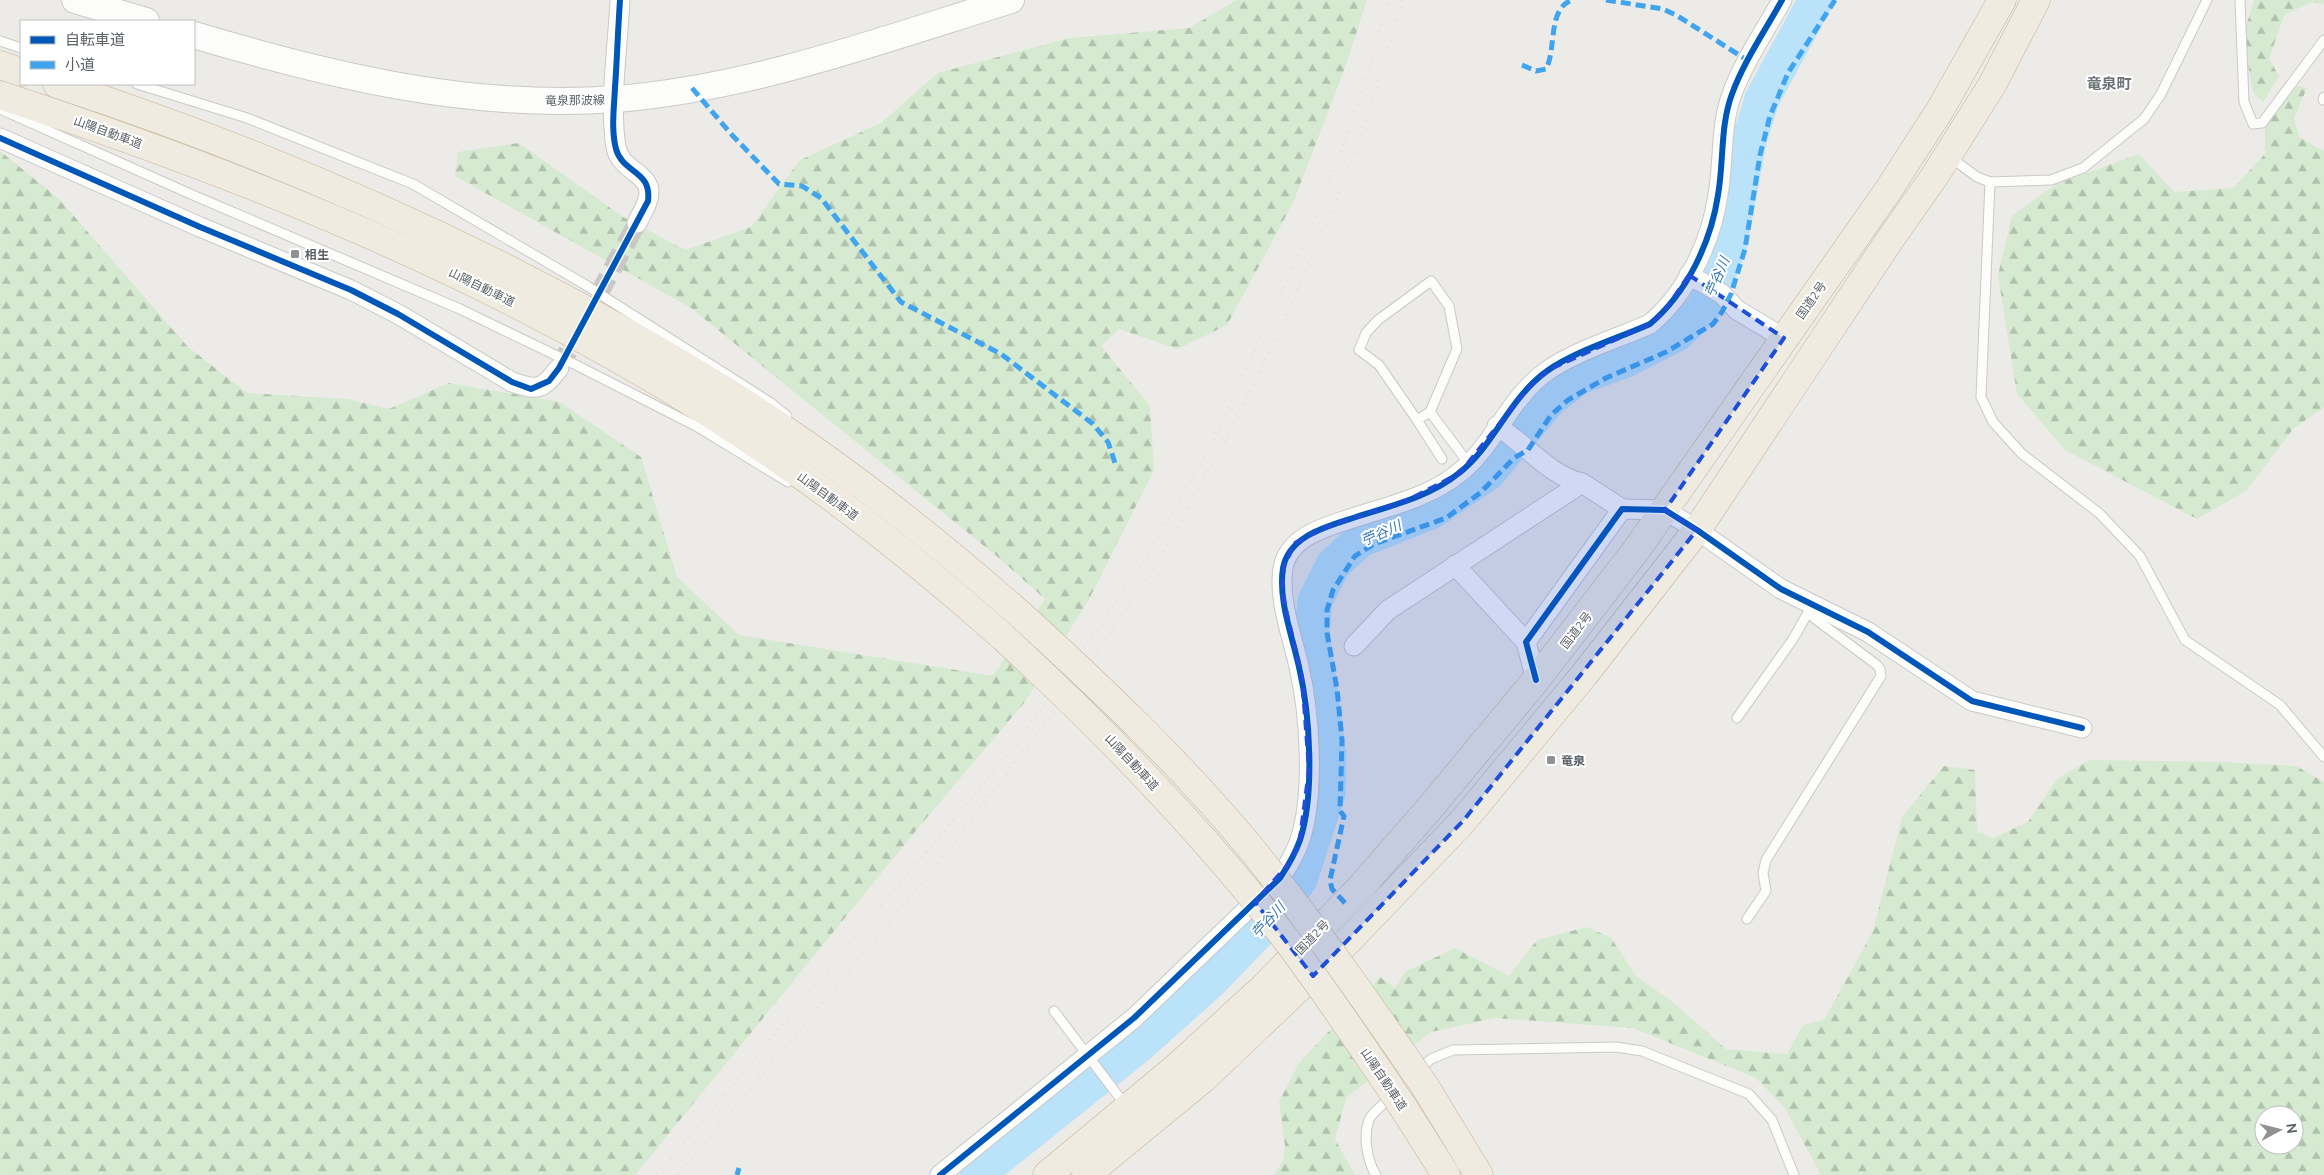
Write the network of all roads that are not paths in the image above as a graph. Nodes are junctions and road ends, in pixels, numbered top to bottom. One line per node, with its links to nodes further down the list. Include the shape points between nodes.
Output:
1 (75, 0): 9 (main road)
2 (620, 0): 19 (street)
3 (1011, 0): 19 (main road, 竜泉那波線, via 761,75)
4 (1782, 0): 25 (street, via 1747,60 1732,94 1725,118 1718,195)
5 (2002, 0): 26 (highway, 国道2号, via 1940,110 1887,192)
6 (2036, 0): 22 (highway, via 1996,78)
7 (2207, 0): 23 (lane, via 2161,94 2144,119 2083,168 2050,180)
8 (2240, 0): 11 (lane, via 2244,102 2253,124 2262,123)
9 (143, 20)
10 (195, 36): 19 (main road, 竜泉那波線, via 283,61 421,91 543,100)
11 (2324, 40)
12 (0, 41): 13 (lane)
13 (20, 48)
14 (0, 65): 15 (highway)
15 (20, 72)
16 (61, 85): 40 (highway, 山陽自動車道, via 228,145 347,194 542,286 636,337 726,392 799,440)
17 (140, 85): 30 (lane, via 247,118 413,184 592,289 771,403)
18 (0, 95): 42 (highway, 山陽自動車道, via 218,172 481,286 554,323 709,413)
19 (615, 99): 24 (street, via 616,148 621,162 646,180 649,190 648,201)
20 (0, 110): 36 (lane, via 469,313 696,426)
21 (0, 138): 27 (street, via 351,290 512,382 530,389 540,387)
22 (1948, 155): 23 (lane); 41 (highway)
23 (1990, 182): 50 (lane, via 1981,397 1994,422 2022,454 2099,513 2140,556 2185,640 2280,705)
24 (637, 223)
25 (1693, 277): 26 (street, via 1722,294 1737,310); 31 (street, via 1650,324 1548,370 1528,388)
26 (1784, 338): 39 (highway, 国道2号)
27 (560, 368)
28 (1430, 412): 29 (lane); 29 (lane, via 1457,349 1449,306 1431,281 1378,320 1366,333 1359,350 1379,365); 34 (lane)
29 (1416, 420): 33 (lane)
30 (794, 422)
31 (1500, 428): 34 (street); 35 (street, via 1543,463 1569,480)
32 (809, 435): 40 (lane)
33 (1442, 459)
34 (1468, 464): 53 (street, via 1437,488 1321,529 1295,543 1284,566 1282,593 1302,677 1309,770 1300,838 1292,860 1280,878)
35 (1582, 483): 38 (street); 43 (street)
36 (796, 486)
37 (821, 501): 42 (lane)
38 (1622, 509): 39 (street); 45 (street)
39 (1665, 510): 41 (street); 47 (highway, 国道2号)
40 (914, 525): 54 (highway, 山陽自動車道, bridge, via 1022,616 1193,782 1305,917 1360,992)
41 (1697, 530): 44 (street); 58 (highway, via 1584,675 1463,821 1280,1008 1204,1078)
42 (896, 546): 54 (highway, 山陽自動車道, bridge, via 1003,637 1115,743 1224,863 1316,981)
43 (1455, 565): 45 (street); 46 (street, via 1388,610)
44 (1809, 607): 48 (lane, via 1793,639); 49 (street, via 1868,632 1972,701); 51 (lane, via 1814,618 1876,665 1880,676 1766,860 1763,873 1766,891)
45 (1526, 642): 47 (street)
46 (1354, 646)
47 (1536, 680): 55 (highway, 国道2号, via 1360,888 1264,987)
48 (1736, 718)
49 (2082, 728)
50 (2324, 757)
51 (1747, 919)
52 (1054, 1011): 53 (lane)
53 (1089, 1058): 55 (lane); 56 (street)
54 (1411, 1090): 59 (lane, via 1369,1119 1366,1142); 60 (highway, 山陽自動車道); 61 (highway, 山陽自動車道); 62 (lane, via 1431,1059 1453,1050 1616,1047 1642,1051 1748,1094 1772,1120)
55 (1128, 1108): 57 (highway, 国道2号)
56 (940, 1175)
57 (1047, 1175)
58 (1086, 1175)
59 (1376, 1175)
60 (1446, 1175)
61 (1479, 1175)
62 (1794, 1175)

